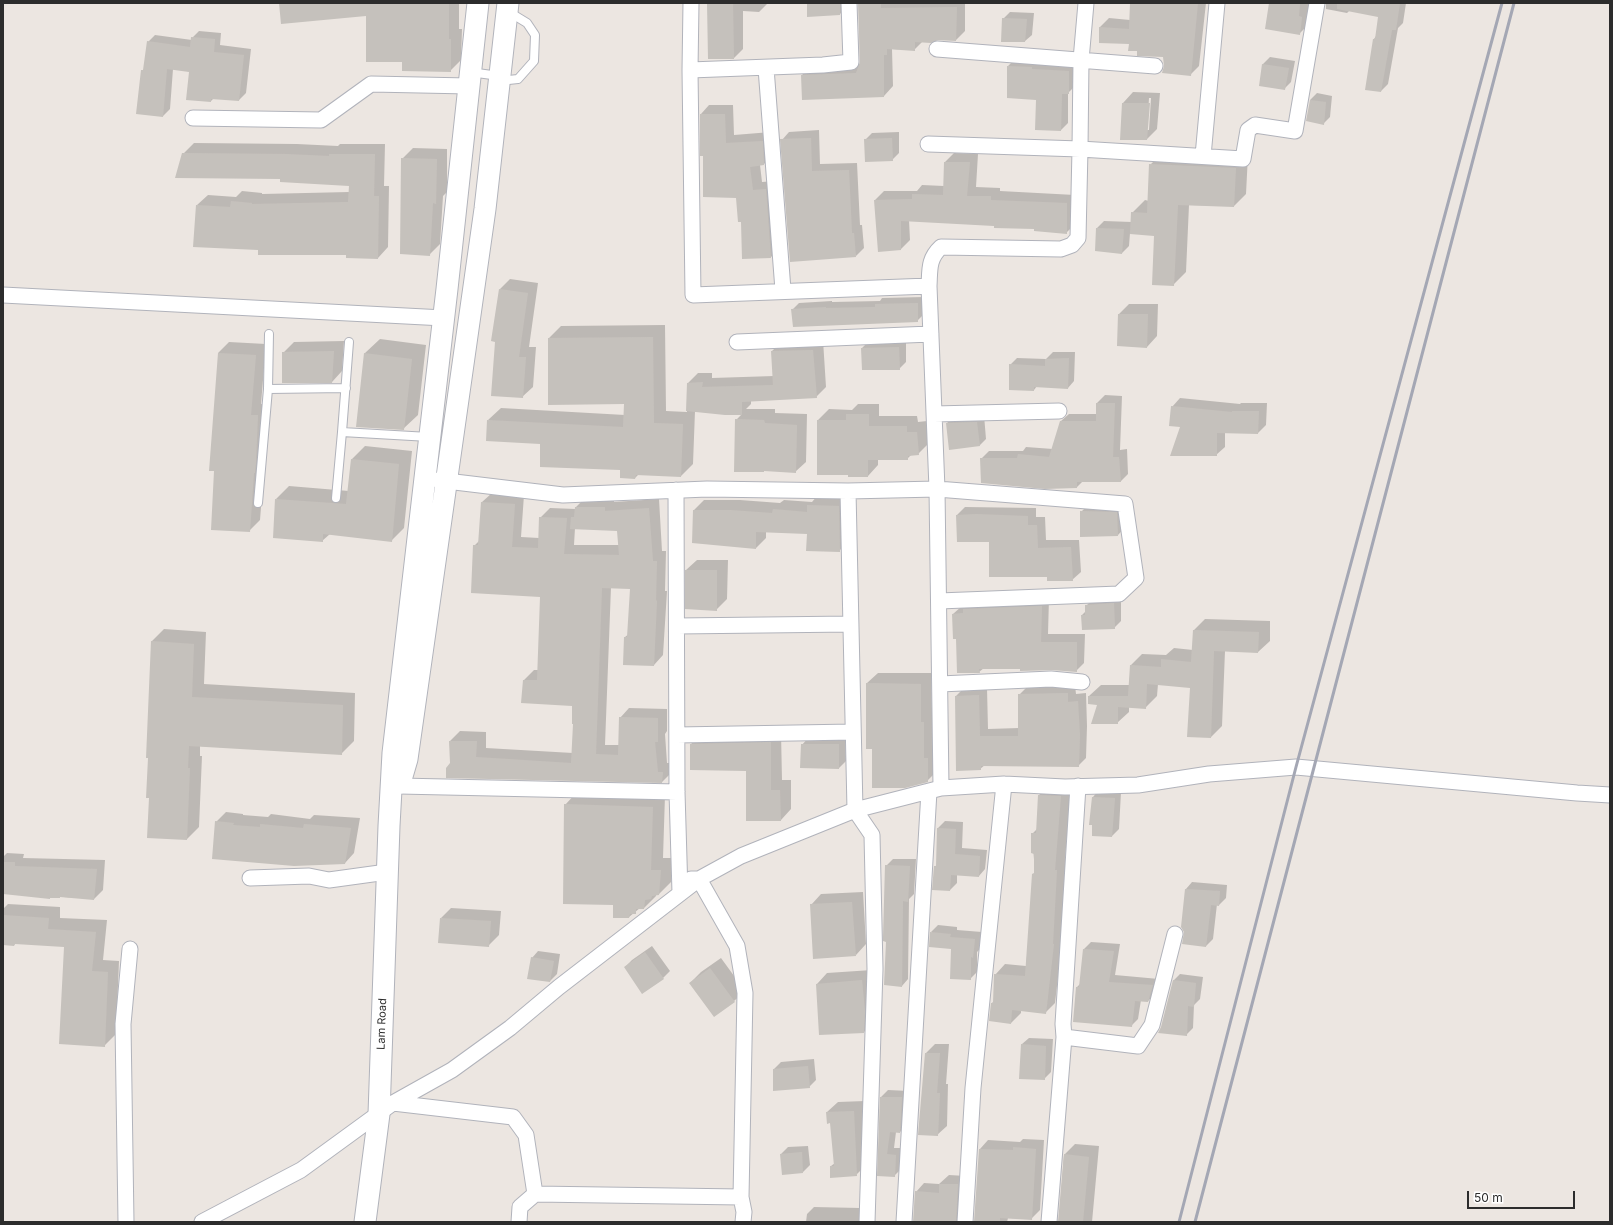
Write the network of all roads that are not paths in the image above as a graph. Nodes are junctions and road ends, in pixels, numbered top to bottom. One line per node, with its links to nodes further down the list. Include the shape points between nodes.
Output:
1 (478, 3): 14 (main road)
2 (691, 3): 12 (street)
3 (849, 3): 11 (street, via 851,62)
4 (1086, 3): 9 (street)
5 (1217, 3): 18 (street)
6 (1317, 3): 18 (street, via 1295,131 1256,125 1248,130 1243,159)
7 (507, 7): 13 (main road); 13 (lane, via 527,23 536,35 534,61 518,79)
8 (937, 49): 9 (street)
9 (1081, 60): 10 (street); 17 (street)
10 (1155, 66)
11 (766, 68): 12 (street); 20 (street)
12 (690, 70): 20 (street, via 693,295)
13 (499, 78): 14 (lane); 34 (main road, via 485,209)
14 (470, 79): 15 (street, via 372,84 321,120); 22 (main road)
15 (193, 118)
16 (928, 144): 17 (street)
17 (1080, 149): 18 (street); 19 (street, via 1078,238 1072,246 941,247 934,254 930,264)
18 (1203, 156)
19 (929, 286): 20 (street); 24 (street)
20 (783, 290)
21 (3, 295): 22 (street)
22 (444, 318): 32 (main road)
23 (269, 334): 28 (lane)
24 (931, 334): 26 (street); 30 (street)
25 (349, 342): 27 (lane)
26 (737, 342)
27 (346, 388): 28 (lane); 31 (lane)
28 (268, 389): 39 (lane)
29 (1060, 411): 30 (street)
30 (934, 414): 36 (street)
31 (342, 432): 32 (lane); 38 (lane)
32 (430, 437): 33 (main road)
33 (425, 479): 34 (street); 54 (main road, via 393,753)
34 (446, 481): 35 (street, via 564,495); 48 (main road, via 407,759)
35 (676, 490): 37 (street); 42 (street)
36 (937, 490): 37 (street); 40 (street); 40 (street, via 1125,504 1136,578 1119,594)
37 (848, 491): 41 (street)
38 (336, 498)
39 (258, 503)
40 (939, 601): 44 (street)
41 (851, 624): 42 (street); 45 (street)
42 (677, 626): 46 (street)
43 (1082, 682): 44 (street, via 1051,679)
44 (940, 684): 50 (street)
45 (853, 732): 46 (street); 53 (street)
46 (677, 735): 51 (street)
47 (1004, 784): 49 (street); 50 (street); 72 (street, via 973,1088)
48 (399, 786): 51 (street); 54 (main road)
49 (1078, 786): 52 (street, via 1138,785 1209,774 1296,767); 61 (street)
50 (935, 790): 53 (street); 71 (street)
51 (677, 792): 58 (street)
52 (1610, 794)
53 (855, 810): 57 (street, via 741,856); 70 (street, via 872,835 875,969)
54 (389, 826): 55 (main road, Lam Road)
55 (387, 872): 56 (street, via 329,880 309,876); 62 (main road, Lam Road)
56 (250, 878)
57 (699, 879): 58 (street); 64 (street, via 737,946 745,994)
58 (680, 886): 62 (street, via 510,1028 452,1070)
59 (1175, 934): 61 (street, via 1152,1025 1138,1046)
60 (130, 949): 65 (street, via 123,1024)
61 (1064, 1037): 73 (street)
62 (386, 1109): 63 (street, via 513,1117 526,1135); 66 (street, via 301,1170); 67 (main road, Lam Road)
63 (535, 1194): 64 (street); 68 (street, via 520,1207)
64 (741, 1197): 69 (street)
65 (126, 1222)
66 (202, 1222)
67 (365, 1222)
68 (519, 1222)
69 (743, 1222)
70 (867, 1222)
71 (904, 1222)
72 (965, 1222)
73 (1049, 1222)

